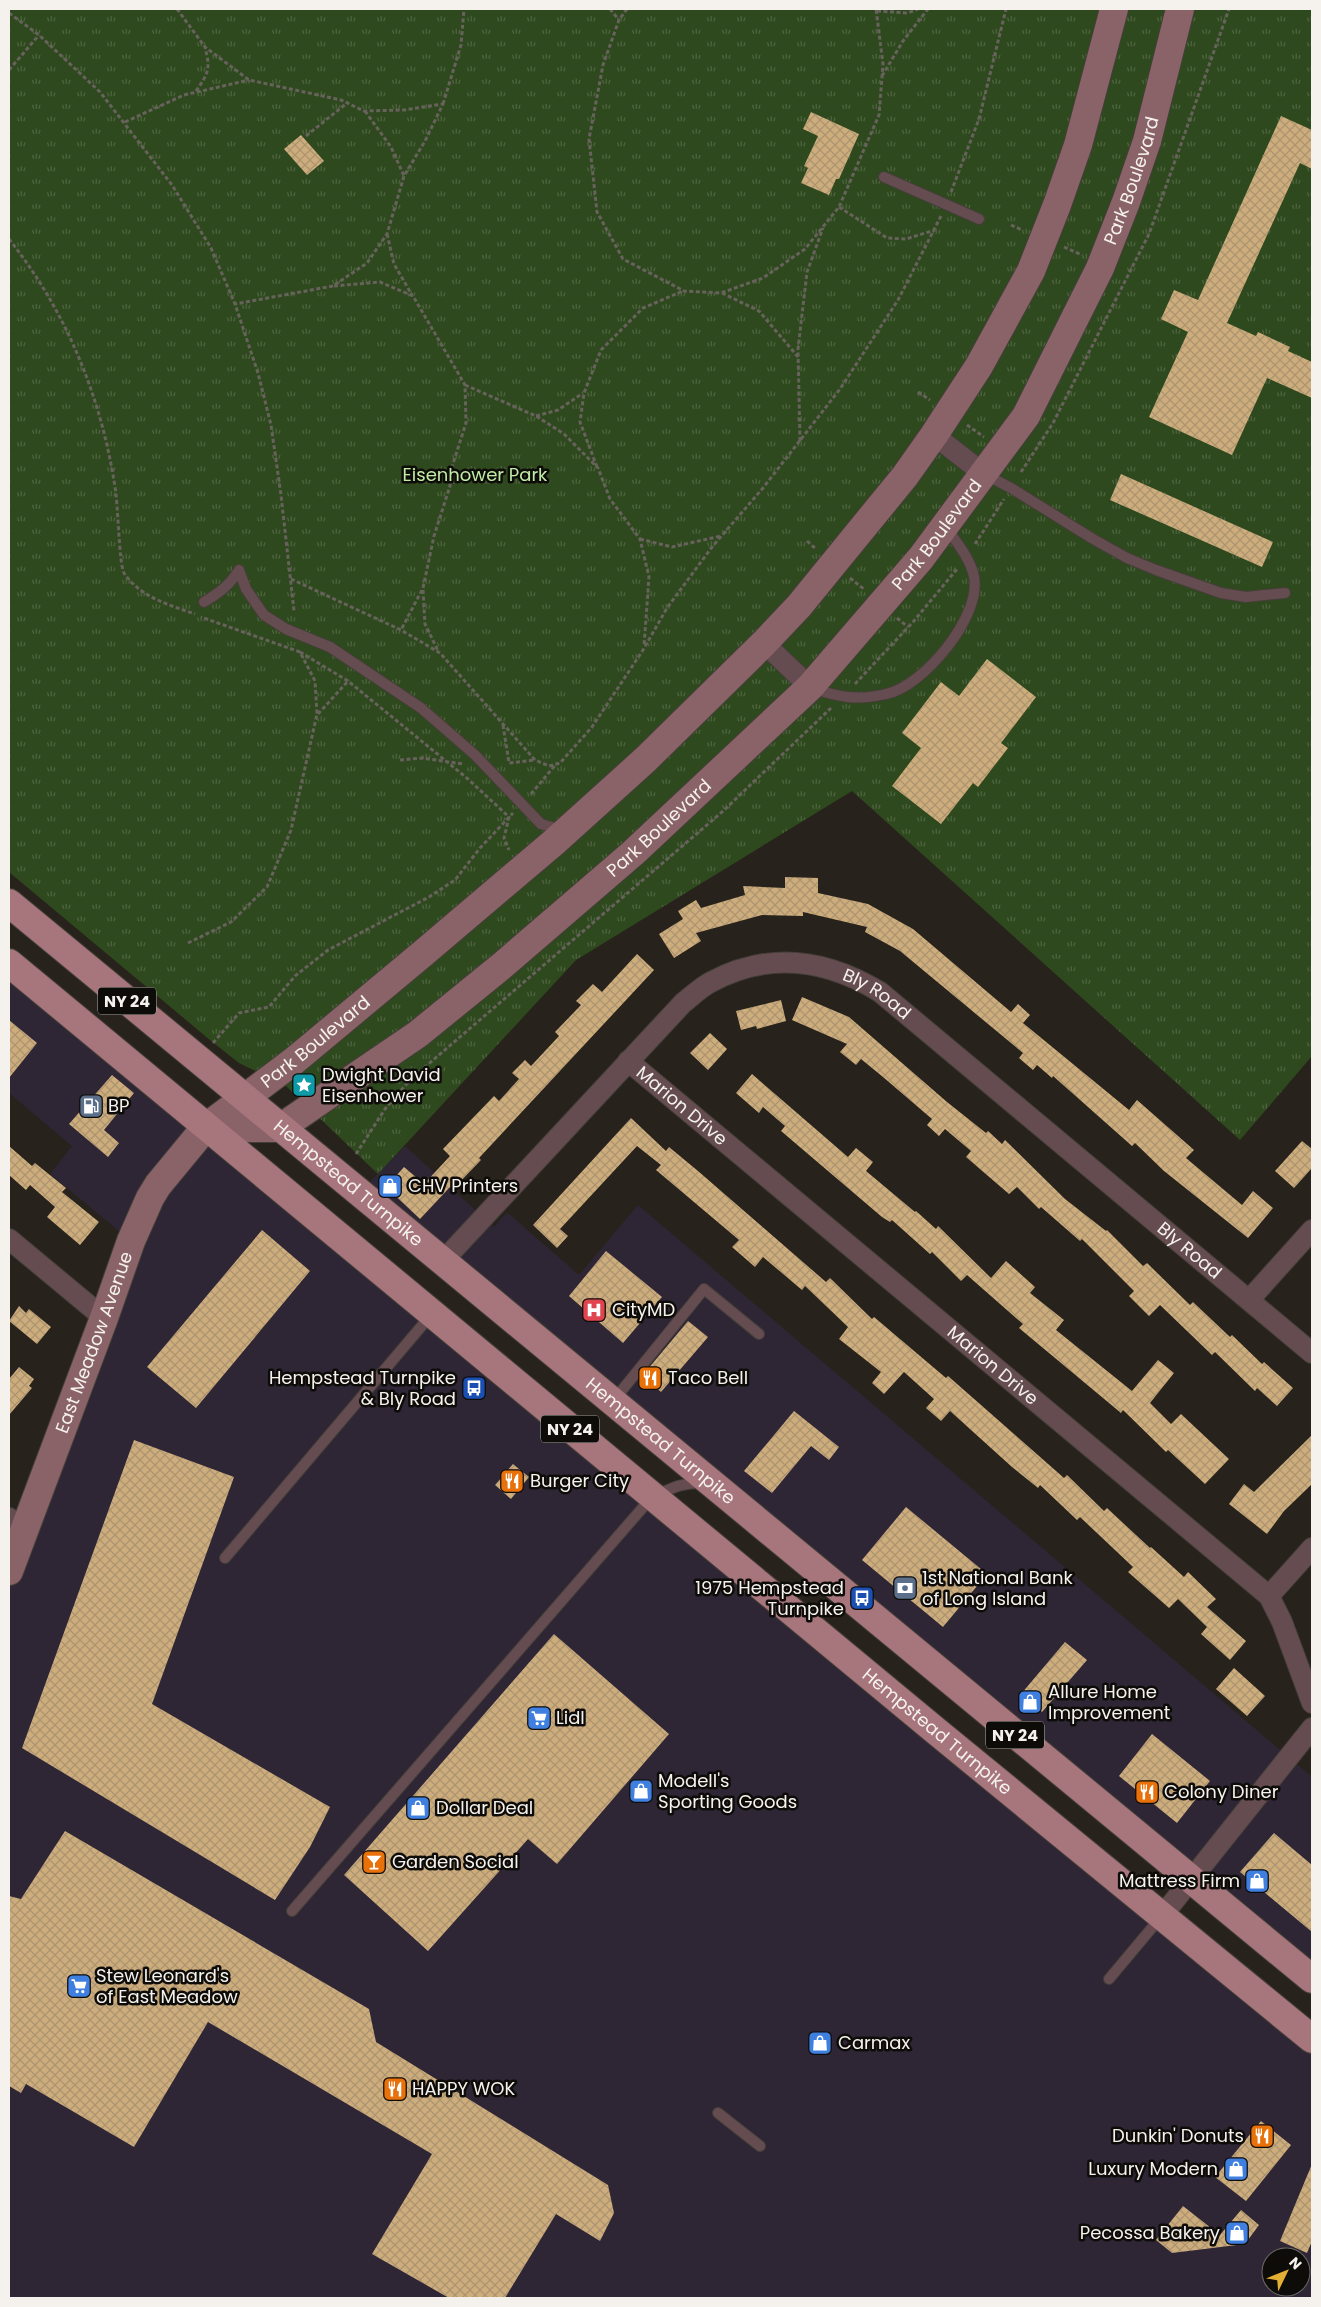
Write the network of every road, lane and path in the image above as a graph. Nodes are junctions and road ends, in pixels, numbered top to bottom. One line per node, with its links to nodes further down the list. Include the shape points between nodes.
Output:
1 (177, 9): 14 (path)
2 (464, 9): 20 (path, via 461,44)
3 (610, 9): 12 (path)
4 (628, 9): 12 (path)
5 (918, 9): 10 (path, via 908,12)
6 (928, 9): 16 (path, via 903,41)
7 (1006, 9): 26 (path, via 979,119)
8 (1114, 9): 47 (street, Park Boulevard, via 1078,145 1031,271 979,366)
9 (1180, 9): 51 (street, Park Boulevard, via 1147,141 1102,264 1026,416)
10 (877, 10): 16 (path)
11 (9, 14): 13 (path)
12 (619, 20): 36 (path, via 603,65 588,139 597,212 623,259)
13 (38, 35): 15 (path); 22 (path, via 100,92)
14 (205, 47): 17 (path); 18 (path, via 209,60 208,74)
15 (9, 70)
16 (882, 77): 27 (path, via 879,115)
17 (250, 80): 18 (path); 19 (path)
18 (196, 91): 22 (path)
19 (347, 103): 21 (path); 23 (path)
20 (443, 104): 21 (path, via 404,110); 24 (path)
21 (364, 111): 24 (path, via 390,147)
22 (125, 122): 39 (path, via 172,185 211,248)
23 (306, 136)
24 (404, 176): 31 (path)
25 (884, 177): 26 (lane)
26 (945, 205): 28 (lane); 30 (path)
27 (839, 207): 29 (path); 30 (path, via 887,238 906,239)
28 (979, 219)
29 (824, 225): 37 (path, via 805,249 763,278); 40 (path, via 807,272)
30 (934, 230): 49 (path, via 887,316 840,389)
31 (387, 234): 35 (path, via 367,263); 38 (path, via 394,264)
32 (9, 238): 65 (path, via 64,322 100,414 115,488 123,572 135,586 156,600)
33 (1060, 245): 34 (path)
34 (1083, 256)
35 (334, 286): 38 (path, via 380,282); 39 (path)
36 (684, 291): 37 (path); 43 (path, via 643,308 615,336 602,350)
37 (721, 293): 40 (path, via 758,311)
38 (413, 296): 41 (path)
39 (236, 304): 56 (path, via 271,425)
40 (798, 358): 49 (path)
41 (465, 385): 45 (path); 57 (path, via 466,423 451,470 450,486 434,536)
42 (918, 392): 44 (path)
43 (584, 393): 45 (path, via 558,410); 50 (path, via 580,422)
44 (937, 405)
45 (536, 416): 50 (path, via 564,434)
46 (965, 425): 48 (path)
47 (934, 435): 51 (street, Park Boulevard); 63 (street, Park Boulevard, via 834,564)
48 (989, 440)
49 (800, 441): 53 (path)
50 (598, 468): 54 (path, via 610,499)
51 (984, 474): 52 (street, Park Boulevard); 58 (lane, via 1127,558 1156,570 1221,593 1246,597)
52 (945, 526): 69 (street, Park Boulevard); 69 (lane, via 974,577 974,598 964,624 930,666 916,679 888,694 842,698)
53 (721, 536): 54 (path, via 672,547); 64 (path, via 666,608)
54 (640, 538): 64 (path, via 649,577)
55 (842, 571): 59 (path)
56 (291, 579): 61 (path); 62 (path)
57 (423, 588): 62 (path); 66 (path, via 425,624)
58 (1285, 593)
59 (872, 597)
60 (204, 602): 67 (lane, via 220,592 240,570 246,589 264,615 286,629 330,647)
61 (294, 611)
62 (401, 630): 66 (path)
63 (764, 643): 69 (street); 79 (street, Park Boulevard, via 646,760)
64 (644, 650): 75 (path, via 592,727)
65 (300, 652): 68 (path); 70 (path, via 314,681)
66 (440, 654): 71 (path)
67 (365, 670): 68 (path); 77 (lane, via 421,708 475,755)
68 (348, 681): 70 (path); 74 (path)
69 (810, 687): 88 (street, Park Boulevard, via 633,853 504,964 418,1034)
70 (317, 714): 82 (path, via 291,830 268,887 231,922)
71 (503, 724): 73 (path); 73 (path, via 509,763)
72 (400, 760): 74 (path, via 422,758)
73 (535, 760): 75 (path, via 549,766)
74 (446, 762): 76 (path); 78 (path)
75 (557, 763): 77 (path)
76 (465, 764)
77 (522, 804): 78 (path); 79 (lane, via 541,824)
78 (509, 818): 80 (path, via 504,838); 84 (path, via 455,880 328,950 295,976 269,1007 239,1013)
79 (566, 831): 86 (street, Park Boulevard)
80 (512, 857)
81 (9, 902): 86 (main road, Hempstead Turnpike / NY 24)
82 (188, 943)
83 (9, 963): 87 (main road, Hempstead Turnpike / NY 24)
84 (211, 1045)
85 (628, 1061): 91 (street, Bly Road); 92 (street, Bly Road, via 683,1002 710,982 733,973 772,963 805,963 855,977 880,992); 104 (street, Marion Drive)
86 (245, 1099): 87 (street, East Meadow Avenue); 88 (main road, Hempstead Turnpike / NY 24)
87 (205, 1128): 88 (street); 93 (main road, Hempstead Turnpike / NY 24); 94 (street, East Meadow Avenue, via 150,1198)
88 (280, 1128): 91 (main road, Hempstead Turnpike / NY 24)
89 (1312, 1230): 92 (street)
90 (9, 1238): 94 (street)
91 (442, 1262): 97 (main road, Hempstead Turnpike / NY 24)
92 (1249, 1300): 96 (street, Bly Road)
93 (431, 1315): 99 (main road, Hempstead Turnpike / NY 24); 102 (lane)
94 (104, 1318): 100 (street, East Meadow Avenue)
95 (759, 1334): 97 (lane, via 704,1289)
96 (1312, 1353)
97 (612, 1402): 98 (main road, Hempstead Turnpike / NY 24)
98 (711, 1484): 99 (lane, via 687,1483); 107 (main road, Hempstead Turnpike / NY 24)
99 (652, 1496): 108 (lane); 109 (main road, Hempstead Turnpike / NY 24)
100 (16, 1524): 103 (street, East Meadow Avenue)
101 (1312, 1548): 104 (street)
102 (225, 1558)
103 (9, 1571)
104 (1269, 1596): 105 (street, Marion Drive)
105 (1312, 1703)
106 (1312, 1728): 107 (street)
107 (1191, 1880): 109 (street); 111 (main road, Hempstead Turnpike / NY 24)
108 (292, 1912)
109 (1162, 1916): 110 (lane); 112 (main road, Hempstead Turnpike / NY 24)
110 (1109, 1979)
111 (1312, 1979)
112 (1312, 2039)
113 (718, 2113): 114 (lane)
114 (760, 2146)

